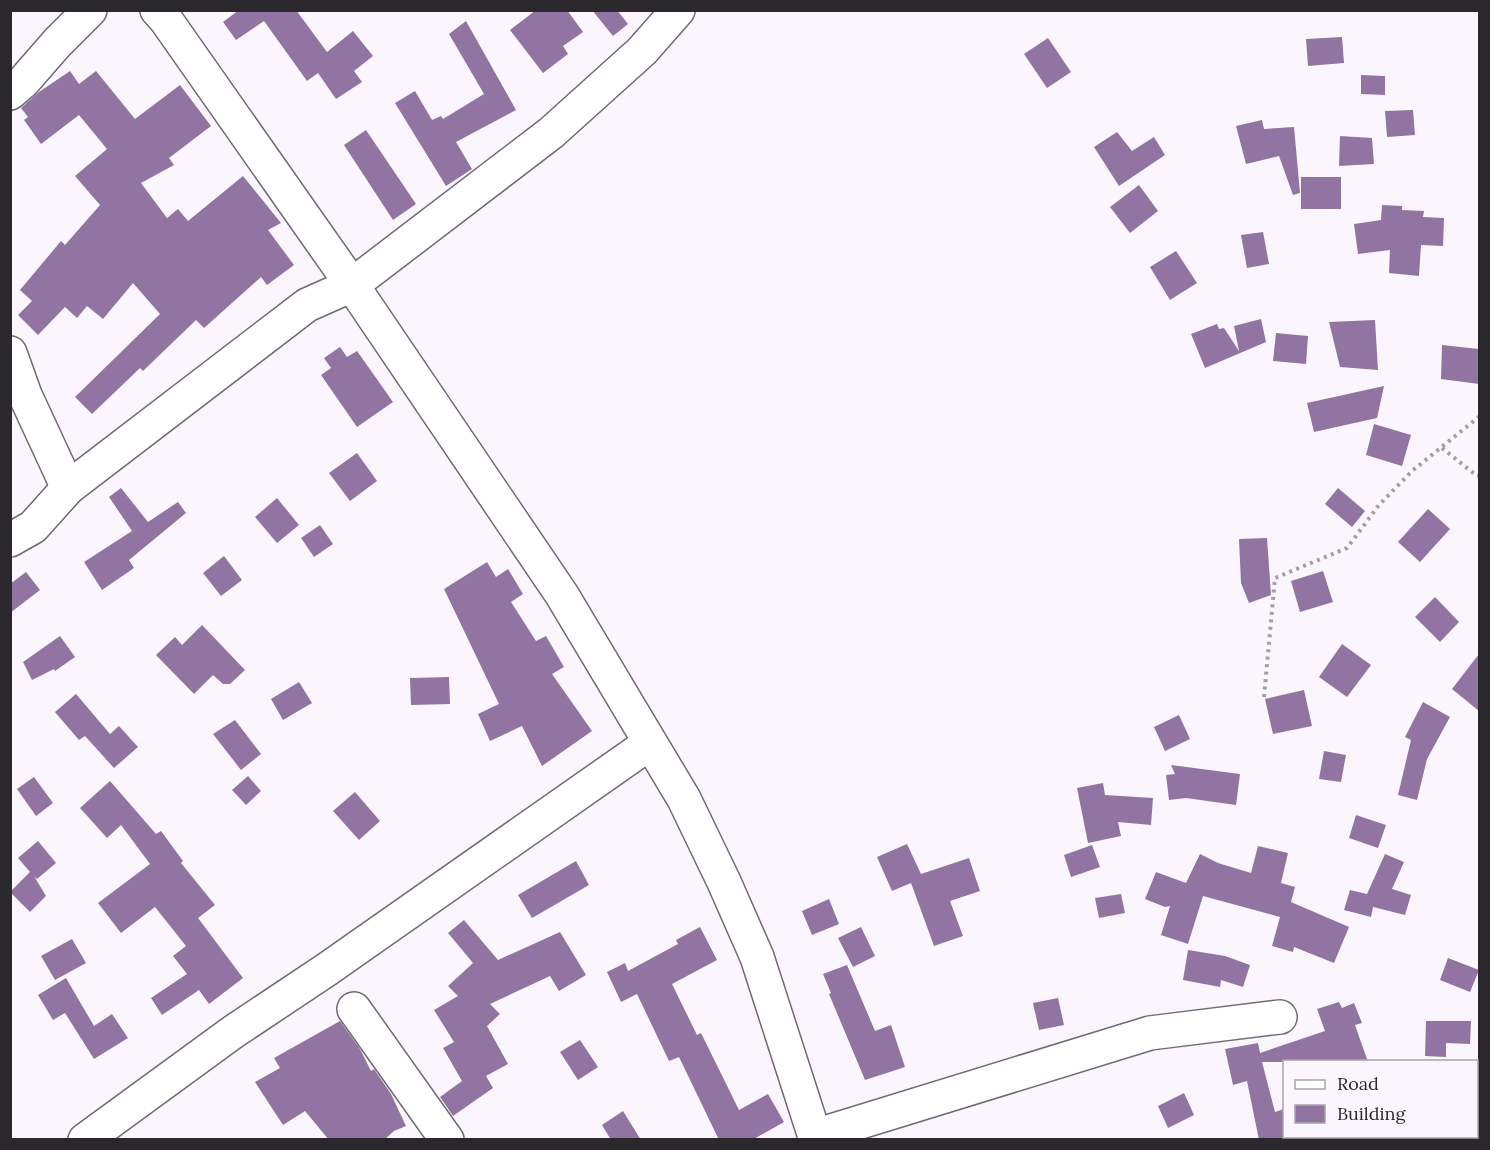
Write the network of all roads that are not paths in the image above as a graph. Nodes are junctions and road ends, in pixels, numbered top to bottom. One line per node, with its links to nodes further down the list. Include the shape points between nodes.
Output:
1 (90, 10): 4 (street)
2 (157, 10): 5 (street)
3 (678, 10): 5 (street, via 642,51 551,133)
4 (10, 93)
5 (352, 285): 7 (street, via 307,305); 9 (street, via 562,595)
6 (10, 352): 7 (street, via 25,395)
7 (68, 488): 8 (street, via 33,527)
8 (10, 540)
9 (650, 743): 12 (street, via 684,799 757,957); 13 (street, via 233,1032)
10 (354, 1009): 14 (street)
11 (1280, 1017): 12 (street, via 1150,1033)
12 (815, 1138)
13 (85, 1140)
14 (447, 1140)

